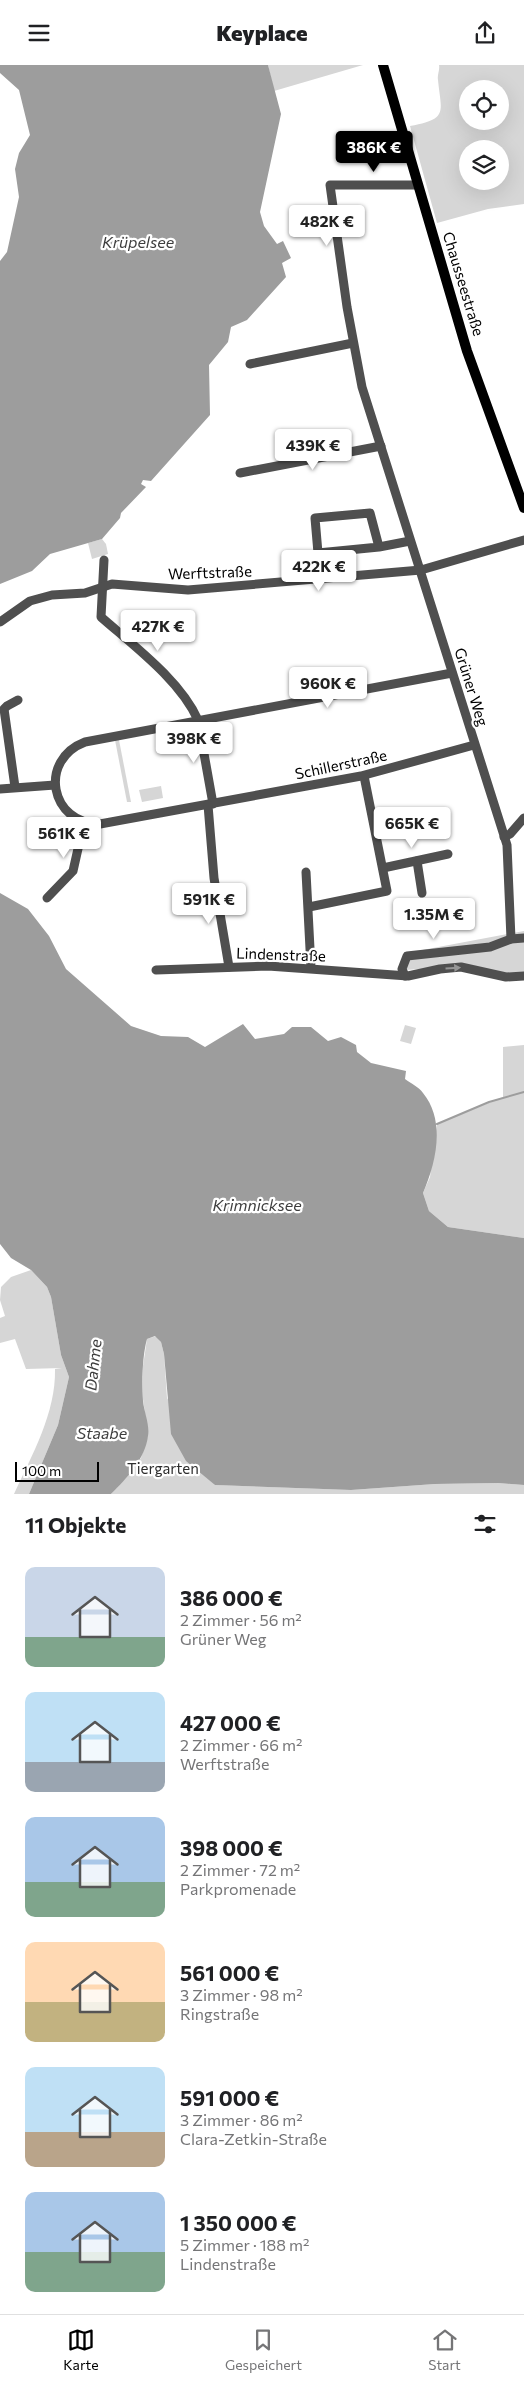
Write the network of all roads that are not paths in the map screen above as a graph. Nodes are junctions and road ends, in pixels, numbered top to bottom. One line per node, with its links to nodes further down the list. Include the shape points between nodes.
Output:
1 (383, 65): 2 (main road, Chausseestraße)
2 (418, 185): 3 (street, Grüner Weg, via 330,185); 7 (main road, Chausseestraße, via 467,351)
3 (353, 343): 4 (street); 5 (street, Grüner Weg, via 362,387)
4 (250, 364)
5 (381, 446): 6 (street); 9 (street, Grüner Weg)
6 (240, 473)
7 (524, 508)
8 (524, 540): 12 (street, Werftstraße)
9 (410, 541): 10 (street); 12 (street, Grüner Weg)
10 (379, 547): 10 (street, via 318,553 315,518 370,513)
11 (104, 560): 13 (street)
12 (420, 569): 13 (street, Werftstraße, via 195,589 167,590 130,584); 15 (street, Grüner Weg)
13 (103, 587): 14 (street, Werftstraße, via 85,593 52,595 30,601); 17 (street, via 101,617 179,689)
14 (0, 622)
15 (452, 673): 17 (street); 18 (street, Grüner Weg)
16 (18, 700): 21 (street, via 4,709)
17 (198, 720): 20 (street, via 78,744 62,759); 23 (street)
18 (474, 745): 19 (street, Schillerstraße); 26 (street, Grüner Weg)
19 (364, 776): 23 (street, Schillerstraße); 29 (street)
20 (55, 785): 21 (street); 25 (street, via 64,808)
21 (15, 787): 22 (street)
22 (0, 789)
23 (210, 805): 25 (street, Schillerstraße, via 100,823); 36 (street, via 214,878)
24 (524, 818): 26 (street)
25 (84, 822): 32 (street, via 73,871)
26 (504, 837): 35 (street, Grüner Weg, via 508,854)
27 (448, 854): 28 (street)
28 (417, 861): 29 (street); 31 (street)
29 (383, 868): 33 (street, via 387,891)
30 (306, 872): 33 (street)
31 (422, 893)
32 (47, 898)
33 (308, 907): 37 (street)
34 (524, 938): 35 (street)
35 (510, 939): 39 (street, via 490,947 407,956 402,969)
36 (229, 967): 37 (street, Lindenstraße); 38 (street, Lindenstraße)
37 (311, 968): 39 (street, Lindenstraße)
38 (156, 970)
39 (405, 975): 40 (street, Lindenstraße, one-way to 40, via 461,967 506,977)
40 (524, 976)

